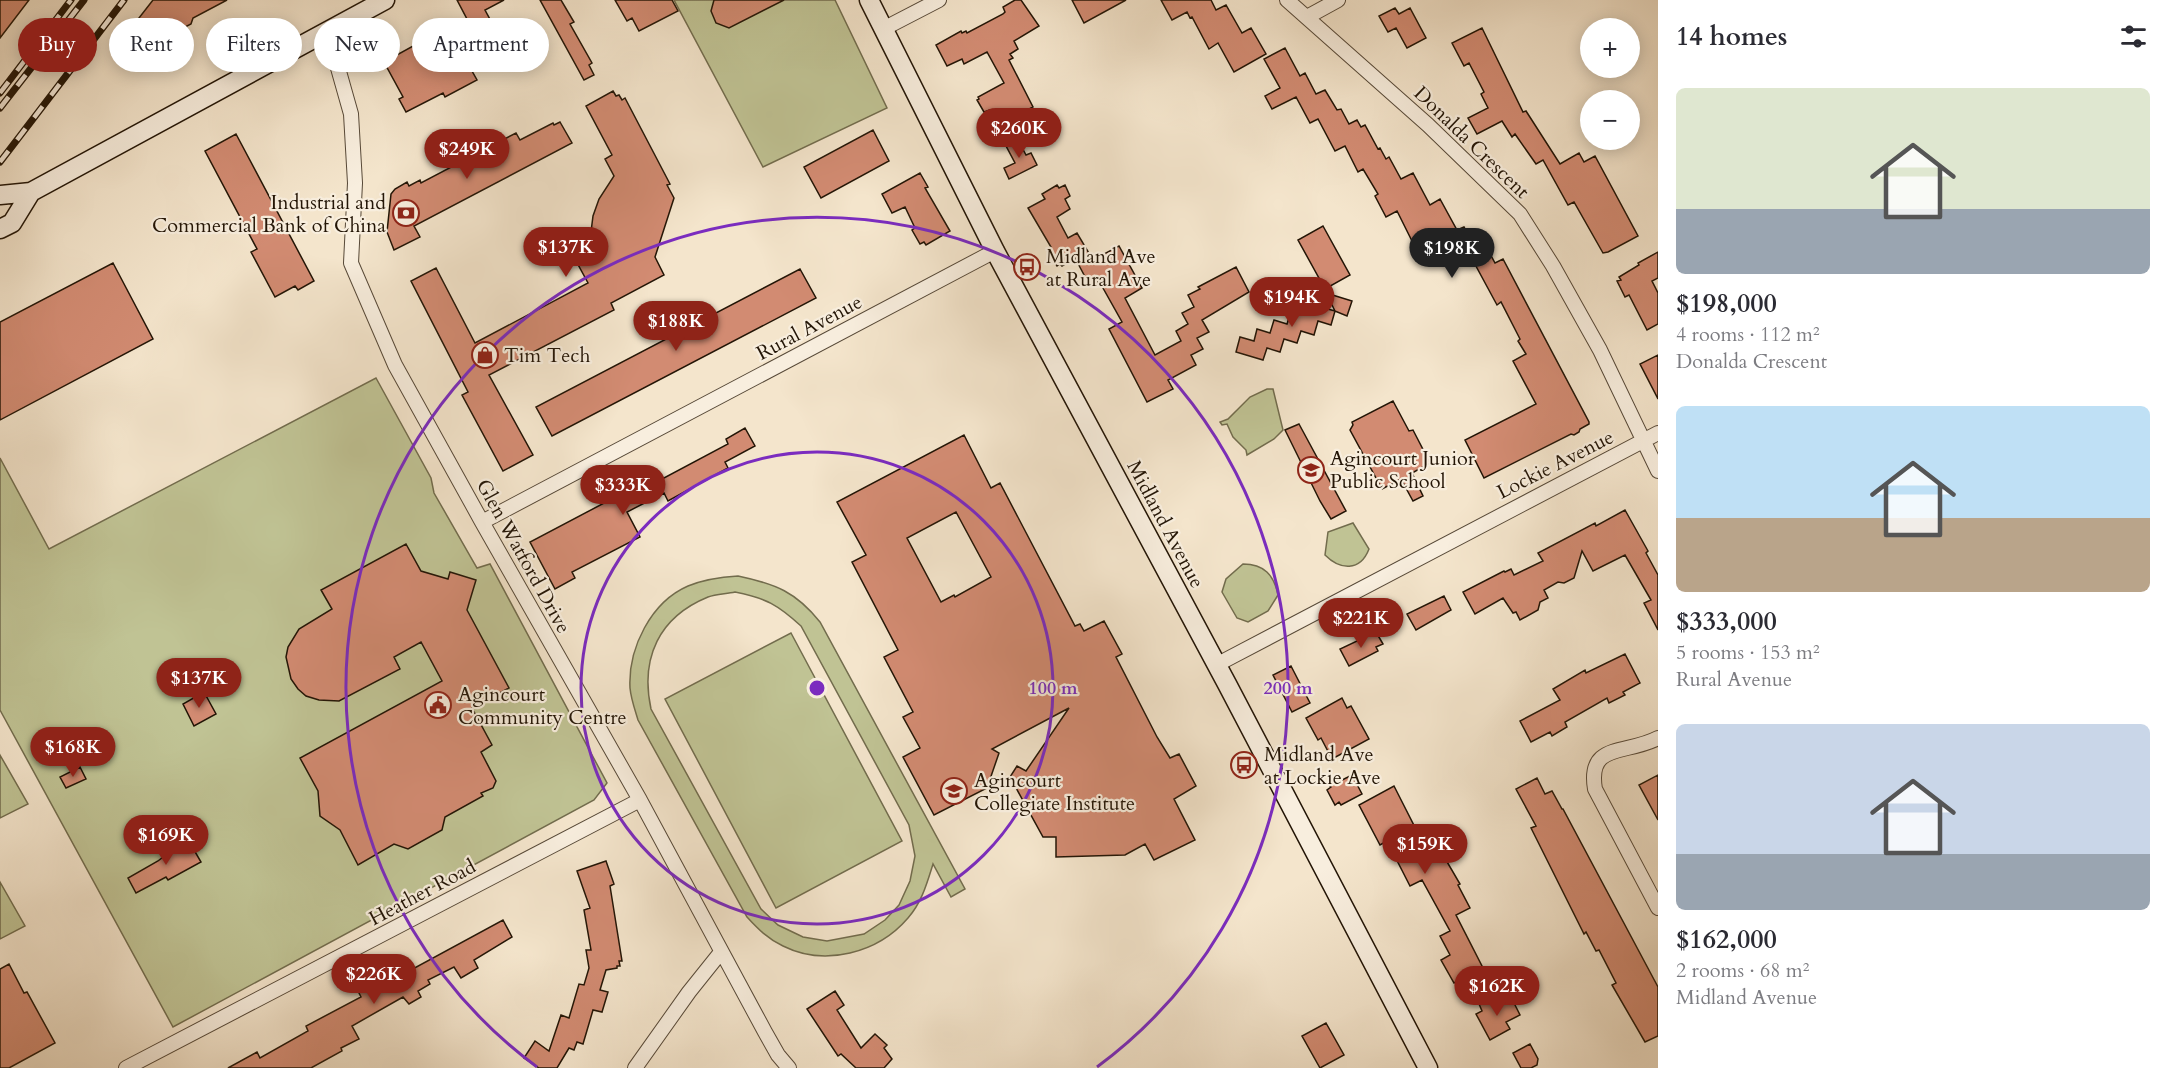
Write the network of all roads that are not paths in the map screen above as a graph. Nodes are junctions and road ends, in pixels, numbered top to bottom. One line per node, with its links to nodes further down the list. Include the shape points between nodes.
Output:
1 (385, 0): 7 (main road)
2 (869, 0): 8 (main road, Midland Avenue)
3 (939, 0): 8 (street)
4 (1287, 0): 6 (street, Donalda Crescent)
5 (1338, 0): 6 (street)
6 (1307, 17): 16 (street, Donalda Crescent, via 1520,214 1600,350)
7 (352, 18)
8 (883, 28): 14 (main road, Midland Avenue)
9 (314, 38): 11 (main road)
10 (339, 72): 18 (street, Glen Watford Drive, via 351,114 355,183 351,263 395,365)
11 (31, 192): 12 (main road); 13 (main road, via 12,223)
12 (0, 195)
13 (0, 229)
14 (995, 251): 18 (street, Rural Avenue); 19 (main road, Midland Avenue)
15 (1658, 433): 16 (street, Lockie Avenue)
16 (1643, 440): 17 (street, Donalda Crescent); 19 (street, Lockie Avenue)
17 (1658, 471)
18 (482, 522): 21 (street, Glen Watford Drive)
19 (1216, 664): 27 (main road, Midland Avenue)
20 (1658, 738): 22 (street, via 1606,754 1597,760 1592,773 1595,789)
21 (640, 800): 23 (street, Glen Watford Drive); 24 (street, Heather Road)
22 (1658, 908)
23 (721, 952): 25 (street); 26 (street, Glen Watford Drive)
24 (126, 1068)
25 (634, 1068)
26 (789, 1068)
27 (1428, 1068)

